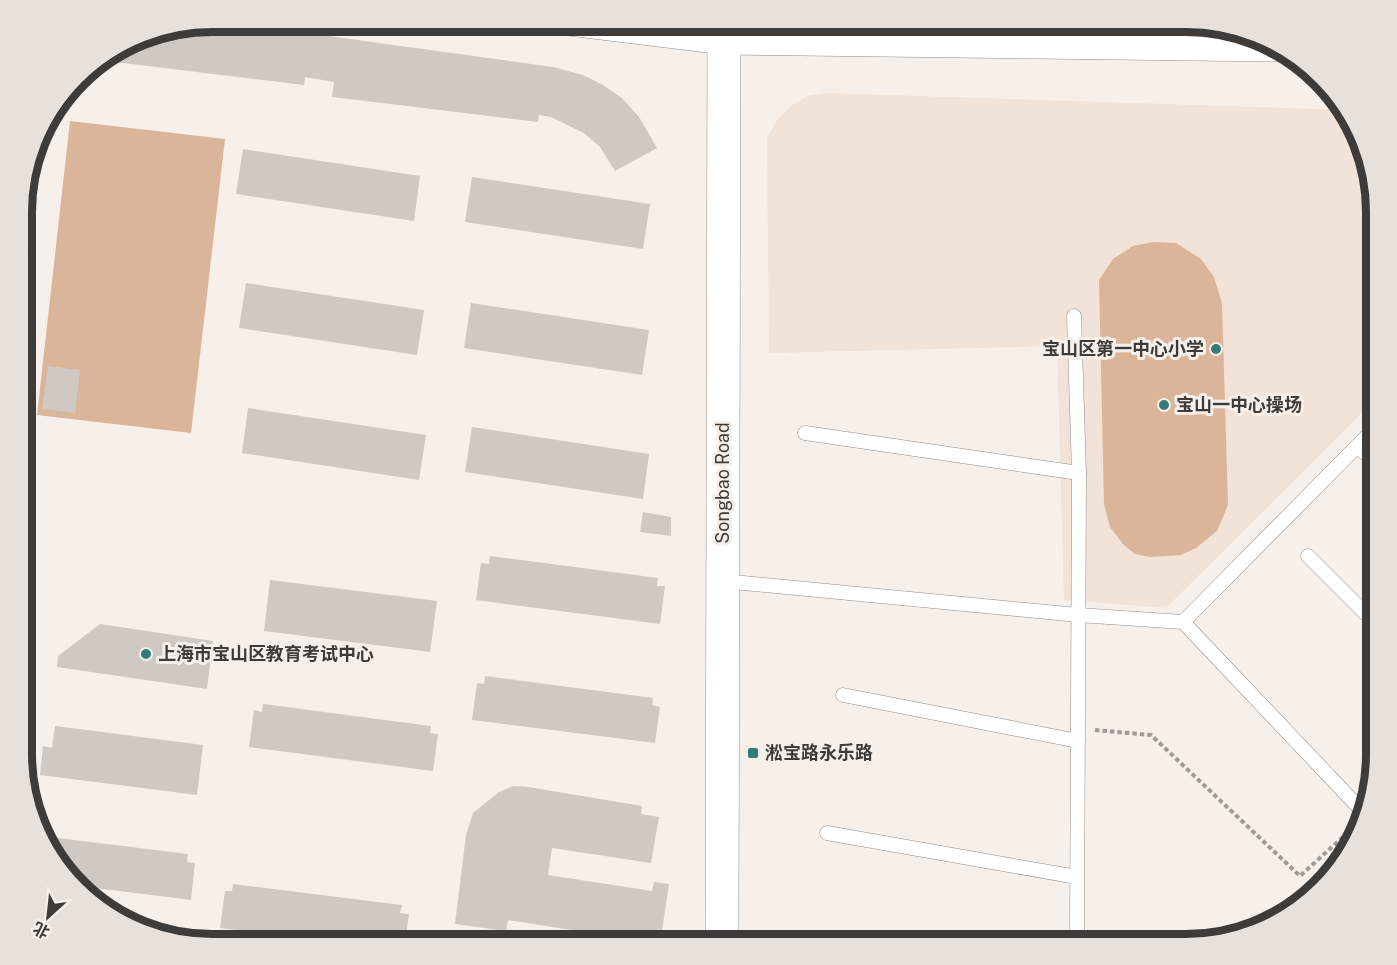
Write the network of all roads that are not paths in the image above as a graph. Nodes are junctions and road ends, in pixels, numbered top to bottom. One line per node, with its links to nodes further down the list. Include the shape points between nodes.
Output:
1 (724, 32): 11 (main road, Songbao Road)
2 (757, 32): 3 (street)
3 (1259, 47)
4 (1074, 316): 9 (lane)
5 (805, 433): 9 (lane)
6 (1365, 439): 7 (lane)
7 (1358, 446): 8 (lane); 14 (lane)
8 (1365, 453)
9 (1078, 473): 13 (lane)
10 (1308, 556): 12 (lane)
11 (723, 581): 13 (lane); 20 (main road, Songbao Road)
12 (1365, 613)
13 (1078, 615): 14 (lane); 16 (lane)
14 (1183, 622): 17 (lane)
15 (843, 695): 16 (lane)
16 (1078, 735): 19 (lane)
17 (1357, 806)
18 (827, 833): 19 (lane)
19 (1077, 877): 21 (lane)
20 (722, 934)
21 (1077, 934)

